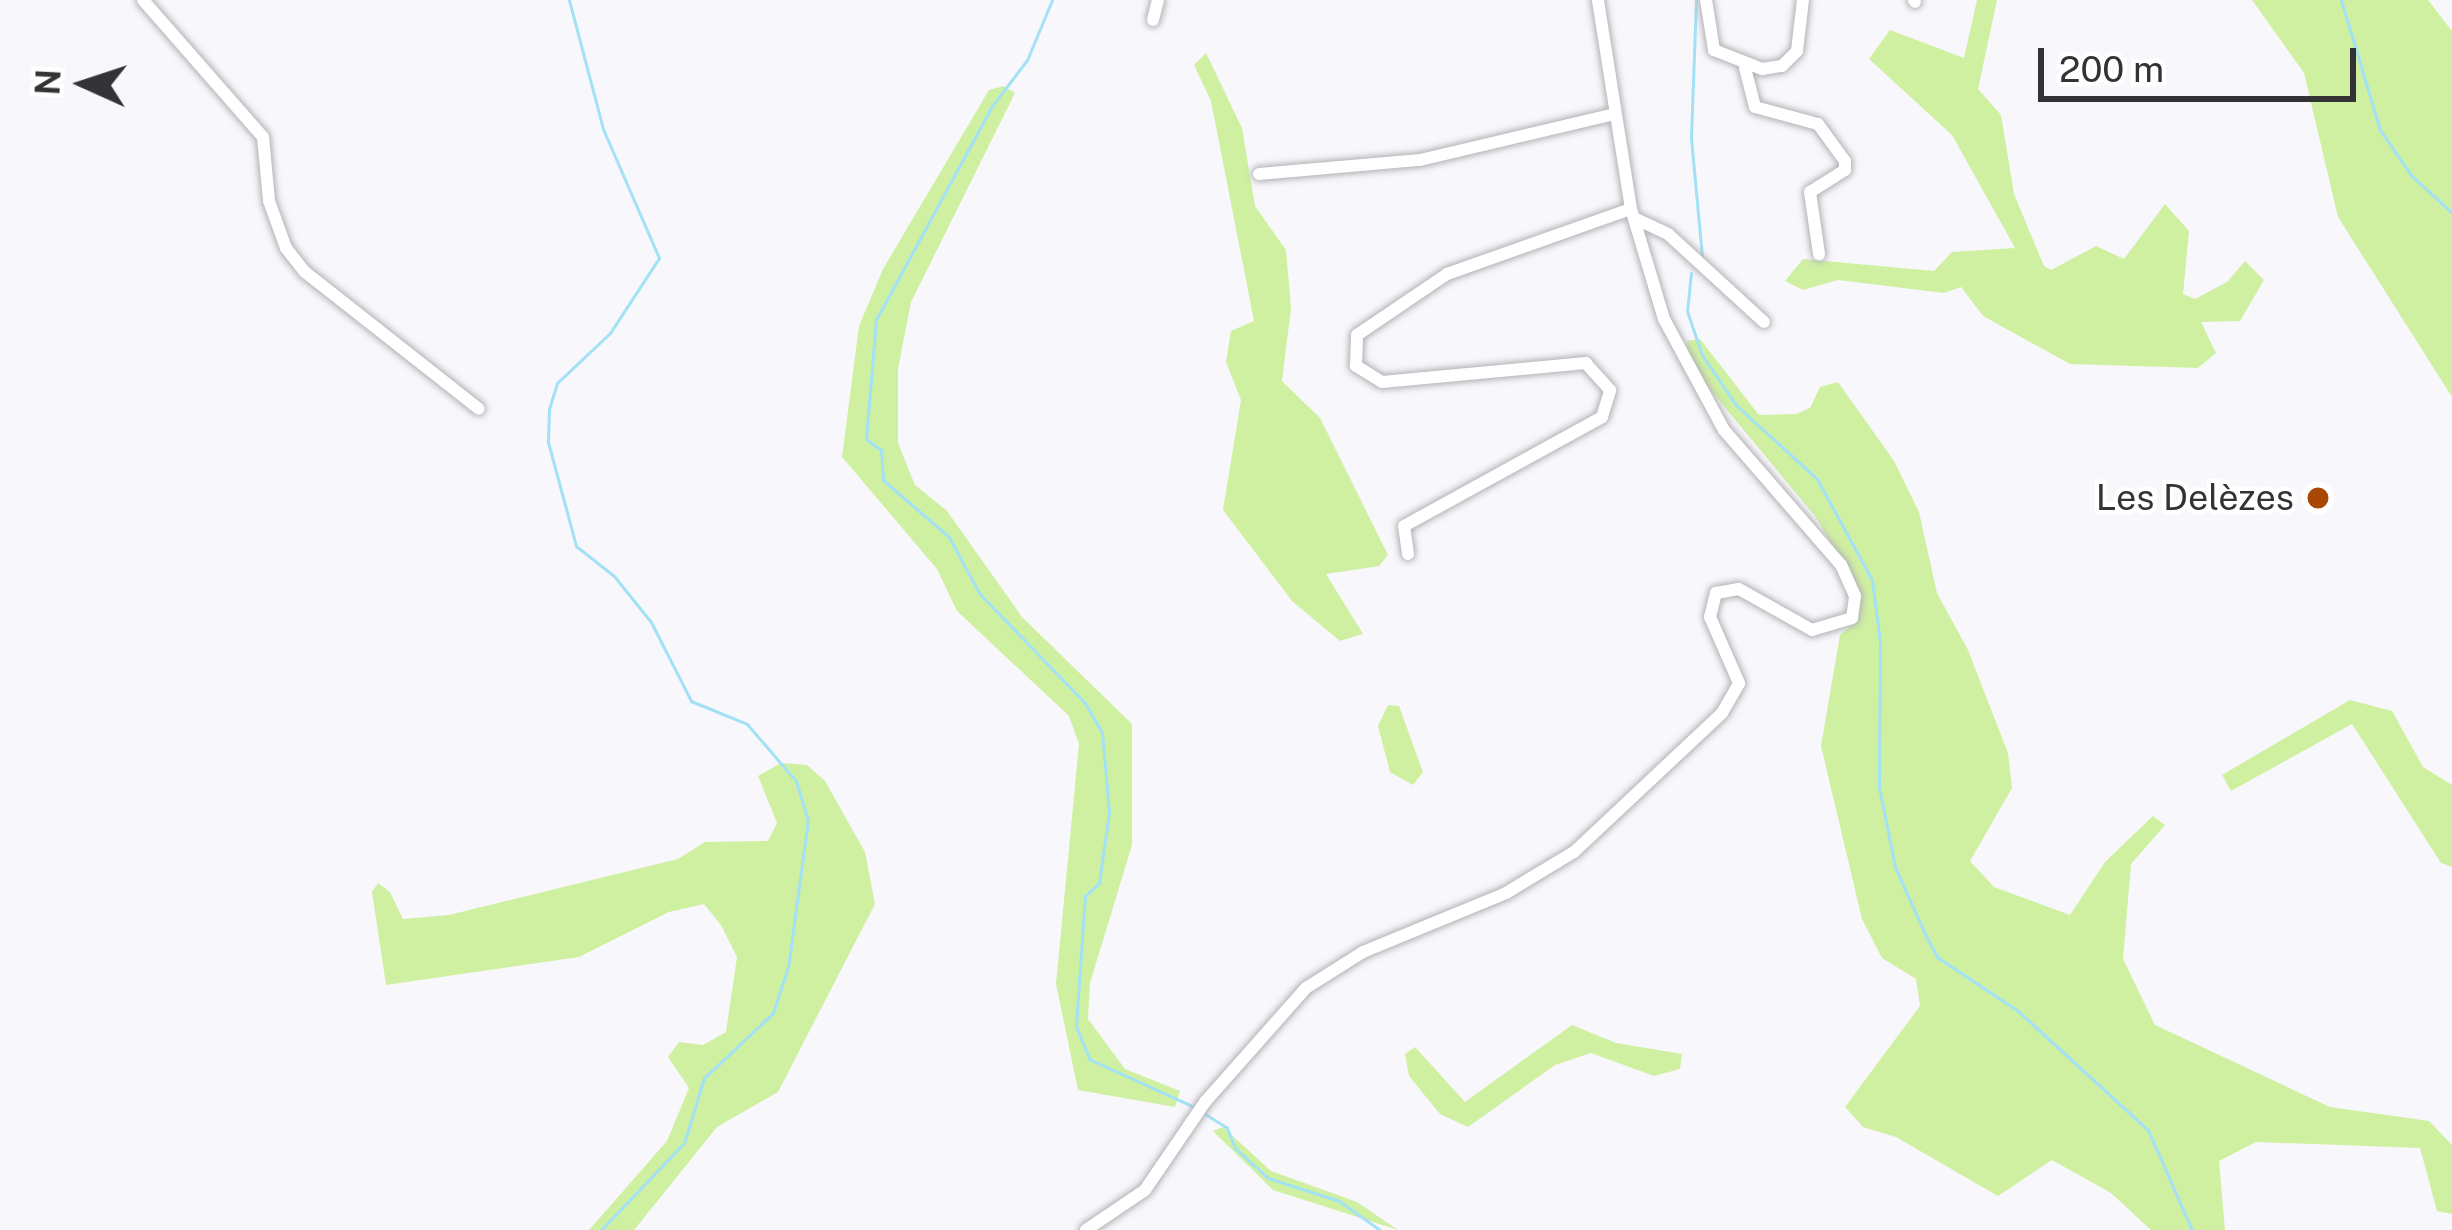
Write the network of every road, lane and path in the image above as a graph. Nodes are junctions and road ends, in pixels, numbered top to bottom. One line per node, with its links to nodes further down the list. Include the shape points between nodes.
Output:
1 (143, 0): 13 (street, via 263,137 269,201 286,248 305,272)
2 (1158, 0): 6 (street)
3 (1598, 0): 8 (street)
4 (1706, 0): 7 (street, via 1710,45)
5 (1804, 0): 7 (street, via 1791,58)
6 (1153, 20)
7 (1745, 68): 11 (street, via 1755,107 1819,124 1845,161 1837,177 1810,192)
8 (1615, 114): 9 (street, via 1420,160); 10 (street)
9 (1259, 174)
10 (1634, 214): 12 (street, via 1668,234); 14 (street, via 1447,274 1358,335 1356,366 1382,382 1586,363 1610,390 1602,417 1404,526); 15 (street, via 1669,330 1724,430 1841,565 1855,596 1852,618 1812,630 1739,589 1716,593 1710,617 1739,683 1722,713 1562,860 1506,893 1363,952 1306,988 1216,1088 1145,1190)
11 (1819, 254)
12 (1764, 322)
13 (479, 409)
14 (1408, 554)
15 (1086, 1230)

